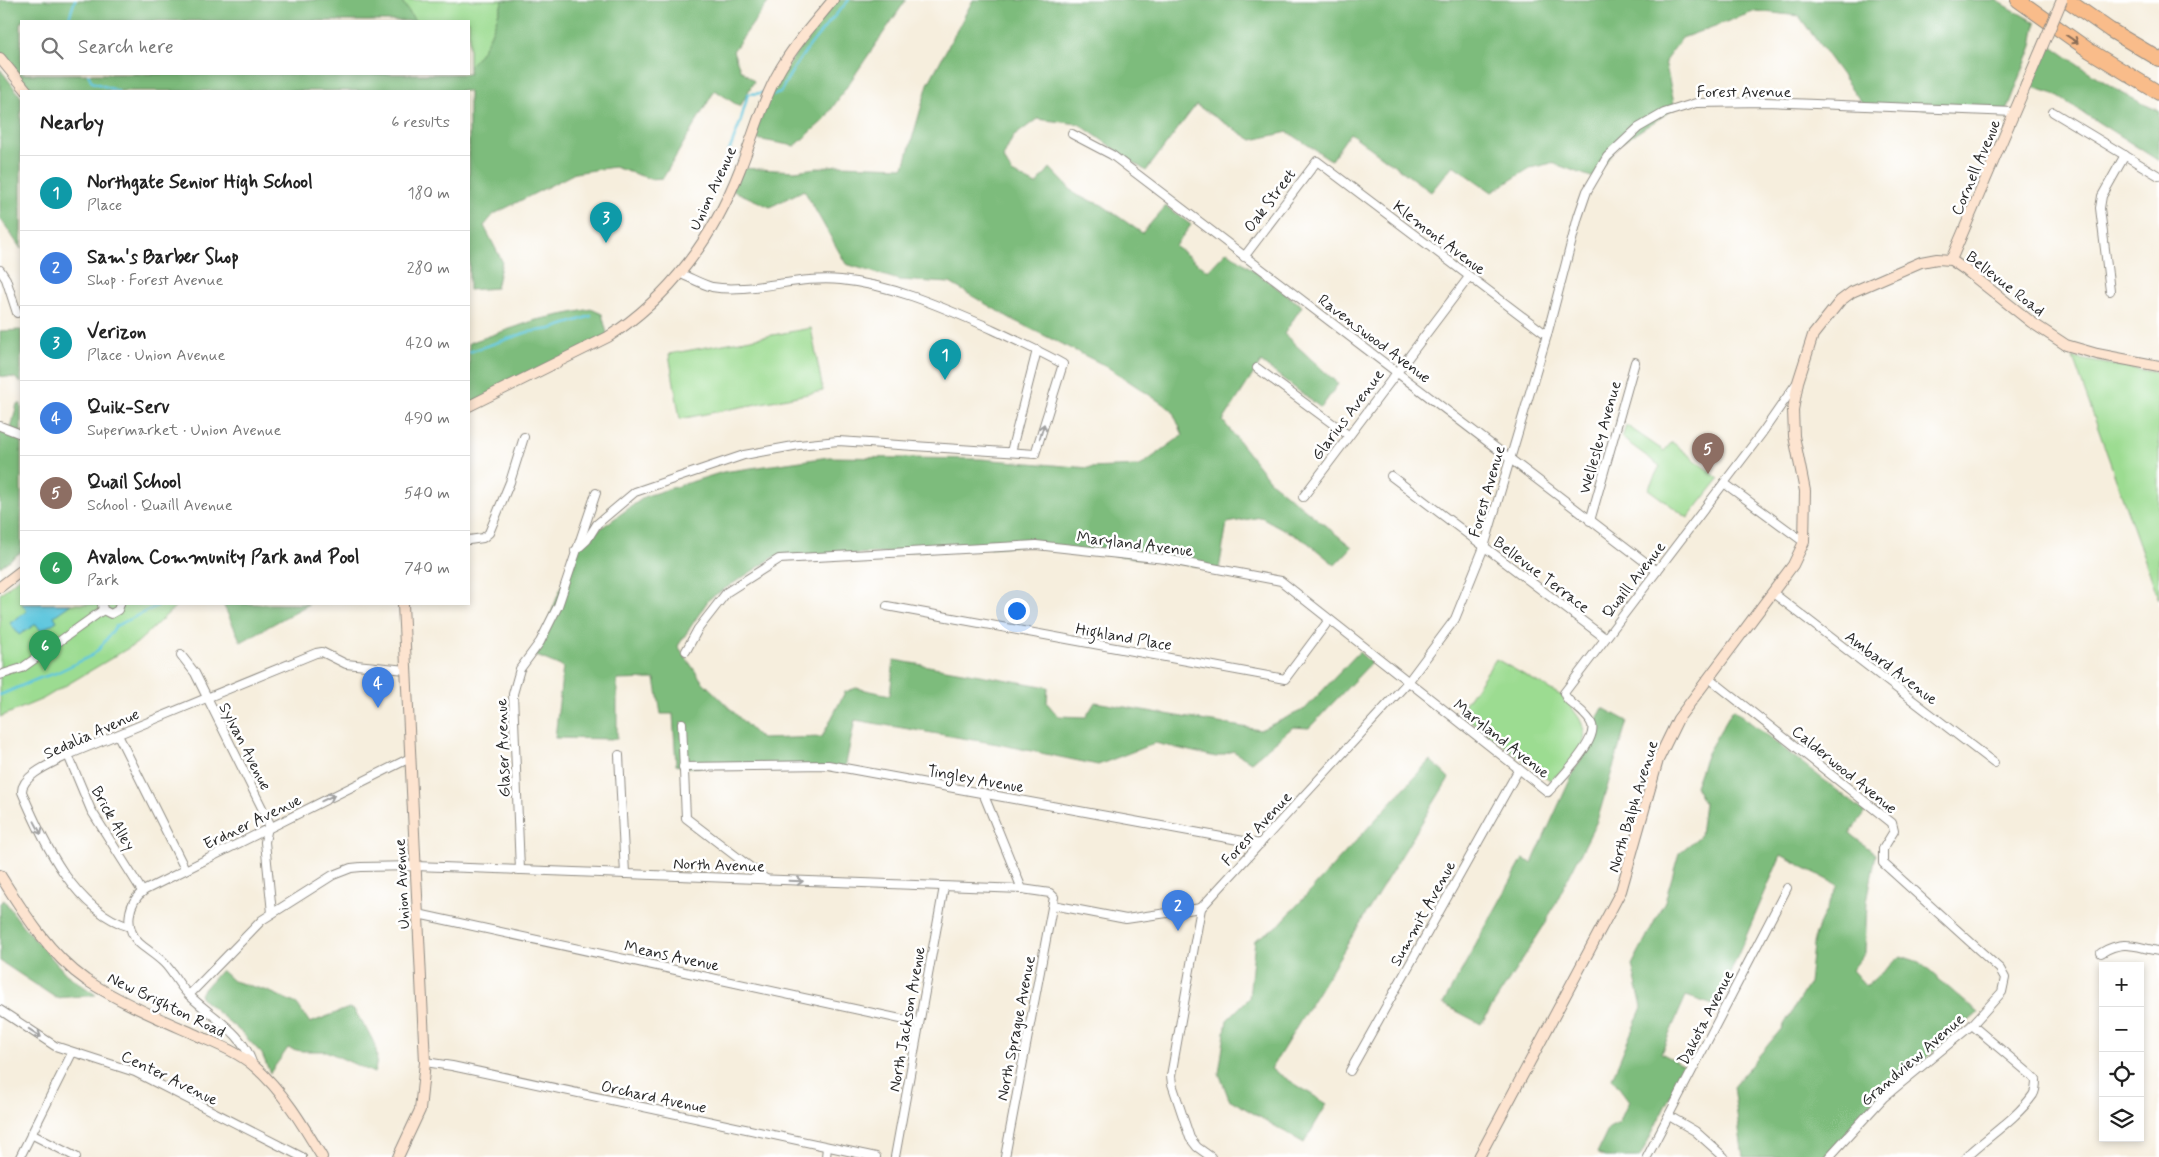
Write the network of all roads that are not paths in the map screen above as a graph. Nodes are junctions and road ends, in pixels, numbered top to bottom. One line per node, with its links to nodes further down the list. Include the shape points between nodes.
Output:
1 (833, 0): 18 (street, Union Avenue, via 786,60 768,94 726,202)
2 (2018, 0): 8 (highway, one-way to 8, via 2090,51)
3 (2062, 0): 9 (street, Cornell Avenue, bridge)
4 (2067, 0): 6 (highway)
5 (0, 58): 7 (street)
6 (2159, 59)
7 (26, 90)
8 (2159, 93)
9 (2014, 112): 16 (street, Cornell Avenue); 22 (street, Forest Avenue, via 1736,102 1696,103 1664,113 1638,128 1618,145 1591,185 1578,217)
10 (2053, 112): 12 (street)
11 (1072, 134): 15 (street, Ravenswood Avenue, via 1112,155)
12 (2125, 154): 14 (street); 20 (street, via 2102,196 2100,208)
13 (1317, 161): 15 (street, Oak Street); 19 (street, Klemont Avenue)
14 (2159, 176)
15 (1244, 256): 27 (street, Ravenswood Avenue)
16 (1951, 260): 25 (street, Bellevue Road, via 2066,345); 28 (street, Bellevue Road, via 1921,262 1852,292 1840,301 1813,335)
17 (0, 270): 21 (street)
18 (681, 274): 23 (street, via 712,287 731,288 805,279 839,279 884,287 932,303); 29 (street, Union Avenue, via 628,324 608,337)
19 (1469, 277): 22 (street, Klemont Avenue); 27 (street, Glarius Avenue)
20 (2110, 291)
21 (17, 313)
22 (1547, 335): 35 (street, Forest Avenue)
23 (1037, 350): 34 (street); 34 (street, one-way to 23, via 1035,454 1063,364)
24 (1635, 362): 40 (street, Wellesley Avenue)
25 (2159, 366)
26 (1257, 368): 32 (street)
27 (1396, 372): 32 (street, Glarius Avenue); 35 (street, Ravenswood Avenue)
28 (1798, 382): 37 (street, Quaill Avenue); 42 (street, North Balph Avenue, via 1793,410 1794,436 1805,491)
29 (470, 406)
30 (0, 426): 31 (street)
31 (20, 434)
32 (1348, 436): 39 (street, Glarius Avenue)
33 (524, 437): 41 (street, via 489,533 483,538)
34 (1011, 452): 44 (street, via 838,441 744,455 635,492 597,524)
35 (1510, 459): 40 (street, Ravenswood Avenue); 43 (street, Forest Avenue)
36 (1391, 476): 43 (street, Bellevue Terrace)
37 (1724, 483): 42 (street); 45 (street, Quaill Avenue)
38 (596, 493): 44 (street, Glaser Avenue)
39 (1303, 497)
40 (1590, 521): 45 (street, Ravenswood Avenue)
41 (470, 540)
42 (1804, 542): 48 (street, North Balph Avenue, via 1794,566)
43 (1484, 548): 54 (street, Bellevue Terrace); 60 (street, Forest Avenue, via 1455,618)
44 (575, 551): 76 (street, Glaser Avenue, via 558,606 540,642 520,669 513,694)
45 (1657, 570): 54 (street, Quaill Avenue)
46 (20, 572): 47 (street)
47 (0, 587)
48 (1773, 593): 59 (street, North Balph Avenue); 67 (street, Ambard Avenue)
49 (120, 605): 52 (street, via 114,614 108,614)
50 (403, 605): 57 (street, Union Avenue)
51 (887, 606): 53 (street, Highland Place, via 1285,679)
52 (103, 607): 58 (street, via 22,668)
53 (1329, 620): 55 (street, Maryland Avenue, via 1281,580 1165,559 1036,545 779,559 727,592 698,629); 60 (street, Maryland Avenue)
54 (1605, 638): 70 (street, Quaill Avenue, via 1564,693 1586,715 1592,731 1568,772)
55 (686, 651)
56 (181, 655): 61 (street, Sylvan Avenue, via 195,673)
57 (406, 670): 61 (street, Sedalia Avenue, via 346,664 322,652); 66 (street, Union Avenue)
58 (0, 675)
59 (1709, 678): 91 (street, Calderwood Avenue, via 1892,823 1894,830 1883,849 1883,863 2000,969); 113 (street, North Balph Avenue, via 1678,718 1658,760 1621,891)
60 (1408, 682): 69 (street, Maryland Avenue); 73 (street, Forest Avenue)
61 (207, 698): 63 (street, Sedalia Avenue); 72 (street, Sylvan Avenue, via 269,822)
62 (682, 723): 68 (street)
63 (118, 735): 64 (street, Sedalia Avenue); 75 (street)
64 (68, 755): 83 (street, Brick Alley, via 91,810); 88 (street, Sedalia Avenue, one-way to 88, via 26,780 22,792 37,826 80,896 113,922)
65 (619, 755): 77 (street)
66 (410, 758): 72 (street, Erdner Avenue, one-way to 66); 74 (street, Union Avenue)
67 (1994, 763)
68 (684, 767): 71 (street, Tingley Avenue, via 828,765); 79 (street, via 686,818)
69 (1519, 769): 70 (street, Maryland Avenue); 99 (street, Summit Avenue)
70 (1548, 792)
71 (983, 793): 73 (street, Tingley Avenue); 82 (street)
72 (268, 827): 75 (street, Erdner Avenue); 86 (street, Sylvan Avenue, via 266,842)
73 (1260, 844): 85 (street, Forest Avenue)
74 (415, 866): 76 (street, North Avenue); 86 (street, North Avenue, via 351,868); 87 (street, Union Avenue)
75 (185, 869): 83 (street, Erdner Avenue)
76 (520, 870): 77 (street, North Avenue)
77 (624, 874): 79 (street, North Avenue)
78 (0, 875): 98 (street, New Brighton Road, via 43,938 85,979)
79 (767, 880): 80 (street, North Avenue, one-way to 80)
80 (944, 886): 82 (street, North Avenue); 94 (street, North Jackson Avenue)
81 (1787, 888): 100 (street, Dakota Avenue)
82 (1022, 890): 84 (street, North Avenue, via 1050,892 1054,898)
83 (142, 892): 88 (street, via 131,908)
84 (1053, 905): 85 (street, via 1126,919); 111 (street, North Sprague Avenue)
85 (1201, 908): 112 (street, via 1171,1076 1190,1138)
86 (272, 913): 92 (street, North Avenue, via 250,931)
87 (418, 914): 94 (street, Means Avenue); 97 (street, Union Avenue)
88 (130, 927): 92 (street, via 139,943 164,963)
89 (2159, 951): 90 (street, via 2114,945)
90 (2101, 953)
91 (2004, 978): 95 (street, Grandview Avenue, via 2002,992)
92 (189, 995): 98 (street, via 236,1034 250,1052)
93 (0, 1010): 96 (street, Center Avenue, one-way to 96)
94 (920, 1023): 110 (street, North Jackson Avenue)
95 (1972, 1025): 116 (street, Grandview Avenue, via 1883,1098); 117 (street, via 2036,1080 2036,1086 2033,1095)
96 (72, 1053): 101 (street); 106 (street, Center Avenue, via 135,1072)
97 (425, 1062): 102 (street, Orchard Avenue); 103 (street, Union Avenue, via 420,1110)
98 (253, 1066): 107 (street, New Brighton Road, via 300,1120)
99 (1350, 1071)
100 (1669, 1116): 114 (street, Dakota Avenue); 115 (street, via 1695,1131)
101 (31, 1134): 104 (street); 105 (street)
102 (827, 1147): 108 (street); 109 (street, Orchard Avenue)
103 (400, 1156)
104 (20, 1157)
105 (76, 1157)
106 (302, 1157)
107 (322, 1157)
108 (826, 1157)
109 (876, 1157)
110 (896, 1157)
111 (1005, 1157)
112 (1211, 1157)
113 (1479, 1157)
114 (1647, 1157)
115 (1724, 1157)
116 (1829, 1157)
117 (1966, 1157)

